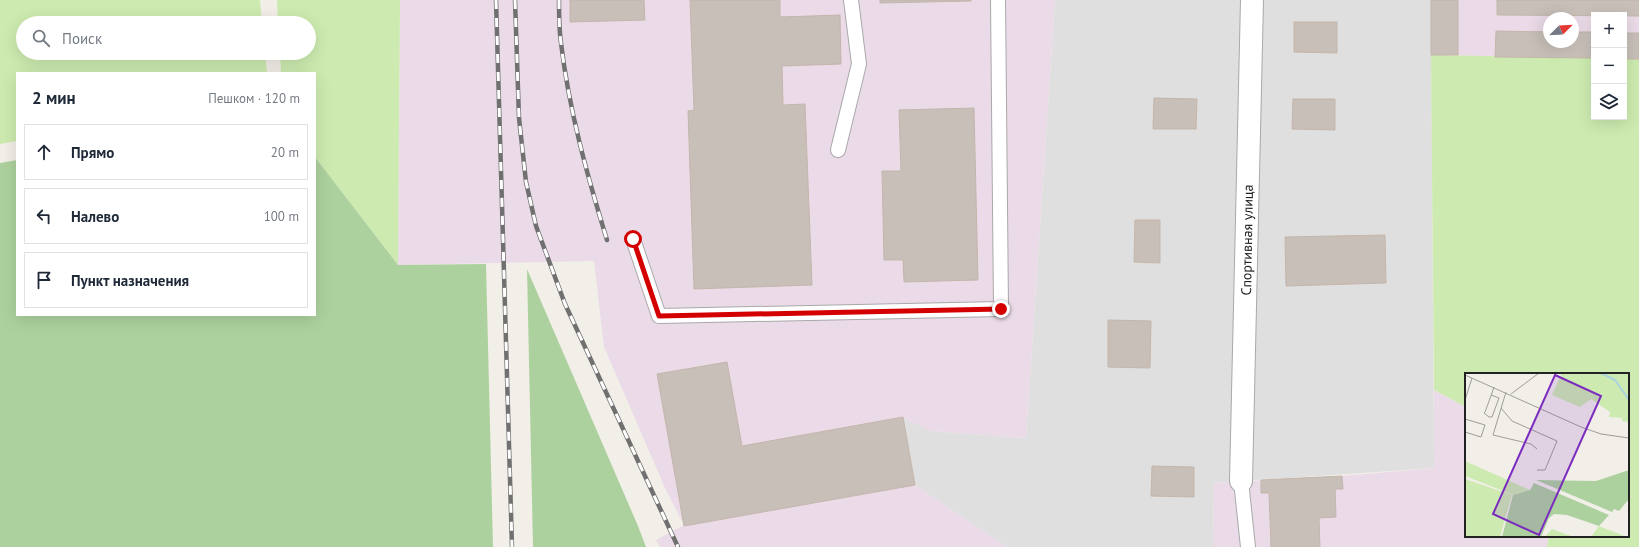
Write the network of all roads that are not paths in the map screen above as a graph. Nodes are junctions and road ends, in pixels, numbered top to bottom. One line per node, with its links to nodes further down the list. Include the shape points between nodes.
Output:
1 (851, 0): 4 (lane, via 859,64)
2 (998, 0): 5 (lane, via 1001,309 659,316)
3 (1252, 0): 6 (street, Спортивная улица)
4 (838, 150)
5 (633, 239)
6 (1241, 481): 7 (lane)
7 (1248, 547)

